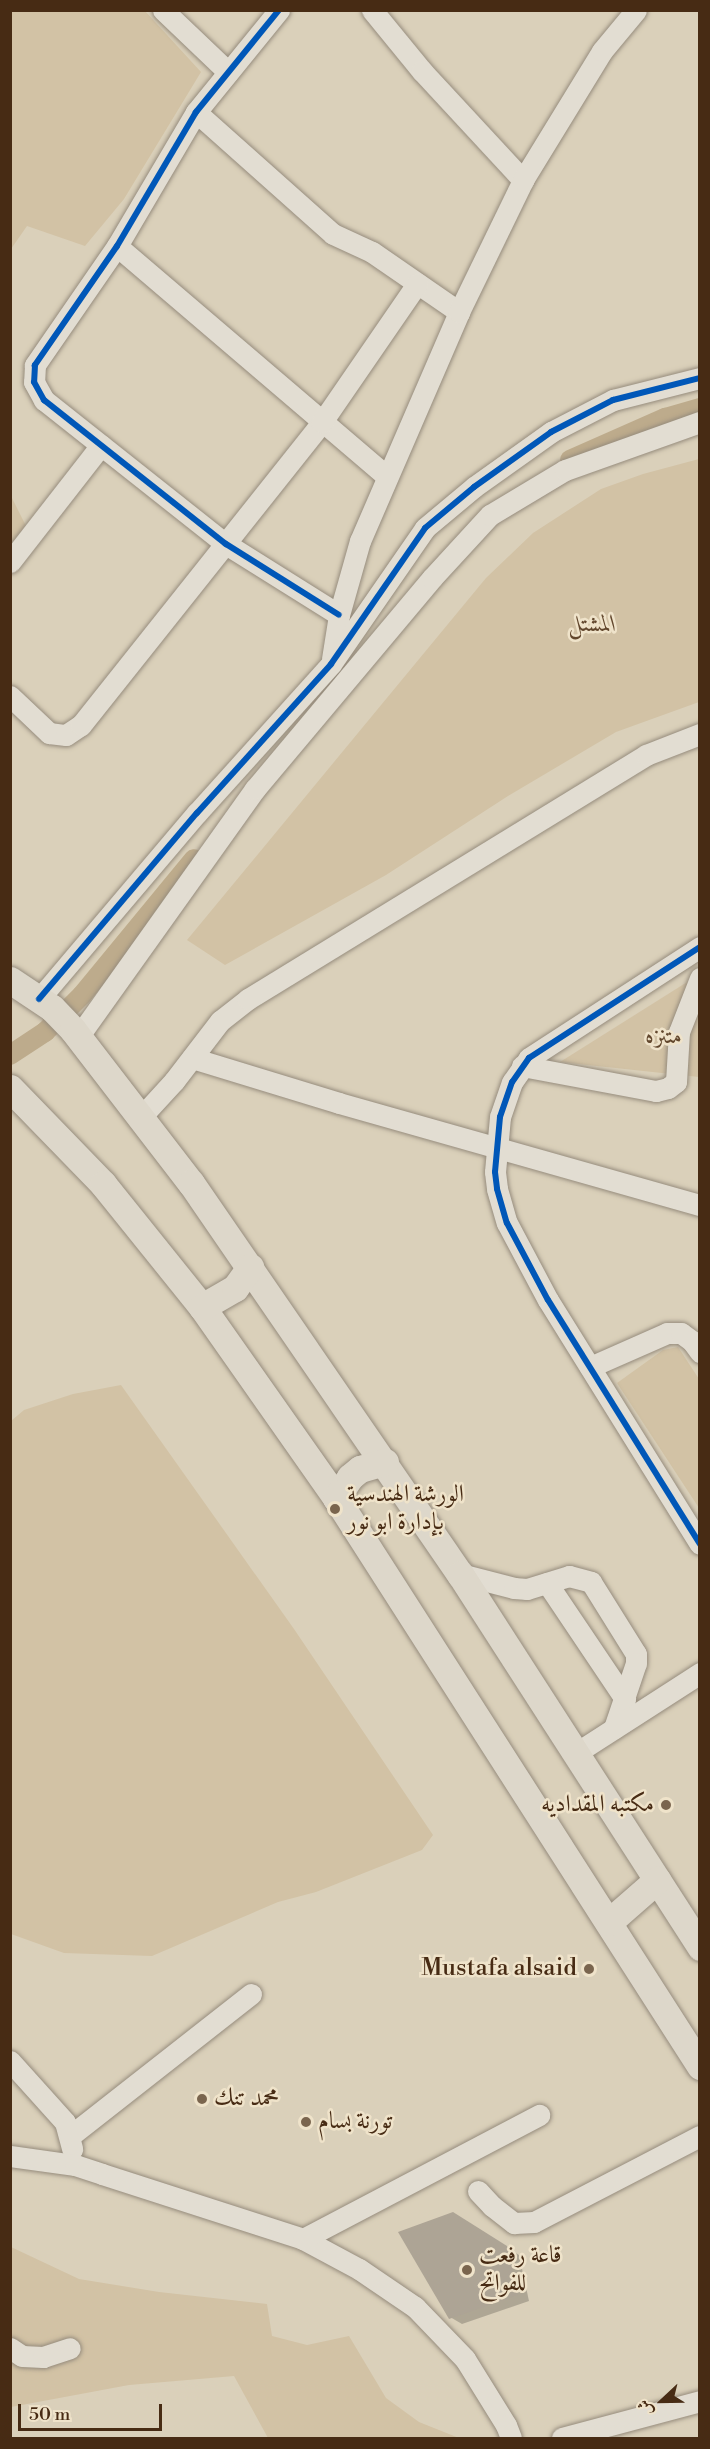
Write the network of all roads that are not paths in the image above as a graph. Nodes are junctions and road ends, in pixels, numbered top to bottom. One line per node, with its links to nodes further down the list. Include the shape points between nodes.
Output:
1 (163, 10): 5 (street)
2 (279, 10): 5 (street)
3 (372, 10): 7 (street, via 422,71)
4 (636, 10): 7 (street, via 602,51)
5 (228, 72): 6 (street)
6 (196, 112): 8 (street); 9 (street, via 333,234 372,252)
7 (523, 180): 10 (street)
8 (117, 246): 12 (street); 14 (street, via 35,365 34,382 44,400)
9 (417, 284): 10 (street); 12 (street)
10 (459, 312): 15 (street)
11 (699, 378): 19 (street, via 613,400 551,432 474,487 425,528)
12 (322, 422): 15 (street); 16 (street)
13 (699, 422): 26 (street, via 565,470 490,515 432,578 255,789)
14 (100, 445): 16 (street); 17 (street)
15 (387, 477): 18 (street, via 360,541)
16 (226, 544): 18 (street); 20 (street, via 81,724 66,735 50,733)
17 (10, 562)
18 (339, 615): 19 (street)
19 (331, 664): 25 (street, via 197,813)
20 (10, 696)
21 (699, 734): 27 (street, via 646,755 248,999 220,1021)
22 (699, 947): 28 (street, via 541,1049)
23 (699, 978): 28 (street, via 679,1032 676,1082 668,1088 656,1091)
24 (10, 980): 25 (main road)
25 (46, 1003): 26 (main road)
26 (76, 1033): 30 (main road)
27 (192, 1058): 30 (street); 31 (street)
28 (522, 1066): 31 (street, via 500,1117)
29 (14, 1097): 34 (main road, via 103,1184)
30 (141, 1117): 33 (main road)
31 (496, 1148): 32 (street); 36 (street, via 497,1188 507,1222 548,1300)
32 (699, 1205)
33 (250, 1268): 34 (main road, via 234,1288); 37 (main road)
34 (202, 1307): 38 (main road)
35 (699, 1352): 36 (street, via 681,1333 667,1333)
36 (590, 1367): 39 (street)
37 (385, 1462): 38 (main road, via 360,1469); 40 (main road)
38 (336, 1498): 47 (main road)
39 (699, 1544)
40 (460, 1574): 41 (street, via 514,1588); 45 (main road)
41 (547, 1583): 43 (street); 43 (street, via 569,1576 591,1582 636,1654)
42 (699, 1673): 44 (street)
43 (625, 1699): 44 (street)
44 (614, 1728): 45 (street)
45 (576, 1753): 46 (main road)
46 (657, 1880): 47 (main road); 48 (main road)
47 (609, 1922): 51 (main road)
48 (699, 1947)
49 (251, 1994): 53 (street)
50 (10, 2061): 53 (street, via 57,2112)
51 (699, 2066)
52 (539, 2115): 58 (street)
53 (70, 2136): 56 (street)
54 (699, 2136): 57 (street, via 534,2222 514,2223)
55 (10, 2156): 56 (street)
56 (75, 2165): 58 (street)
57 (478, 2191)
58 (303, 2239): 62 (street, via 359,2269 415,2307 465,2359)
59 (10, 2348): 60 (street, via 22,2356 43,2357)
60 (70, 2348)
61 (699, 2401): 63 (street)
62 (511, 2439)
63 (562, 2439)

